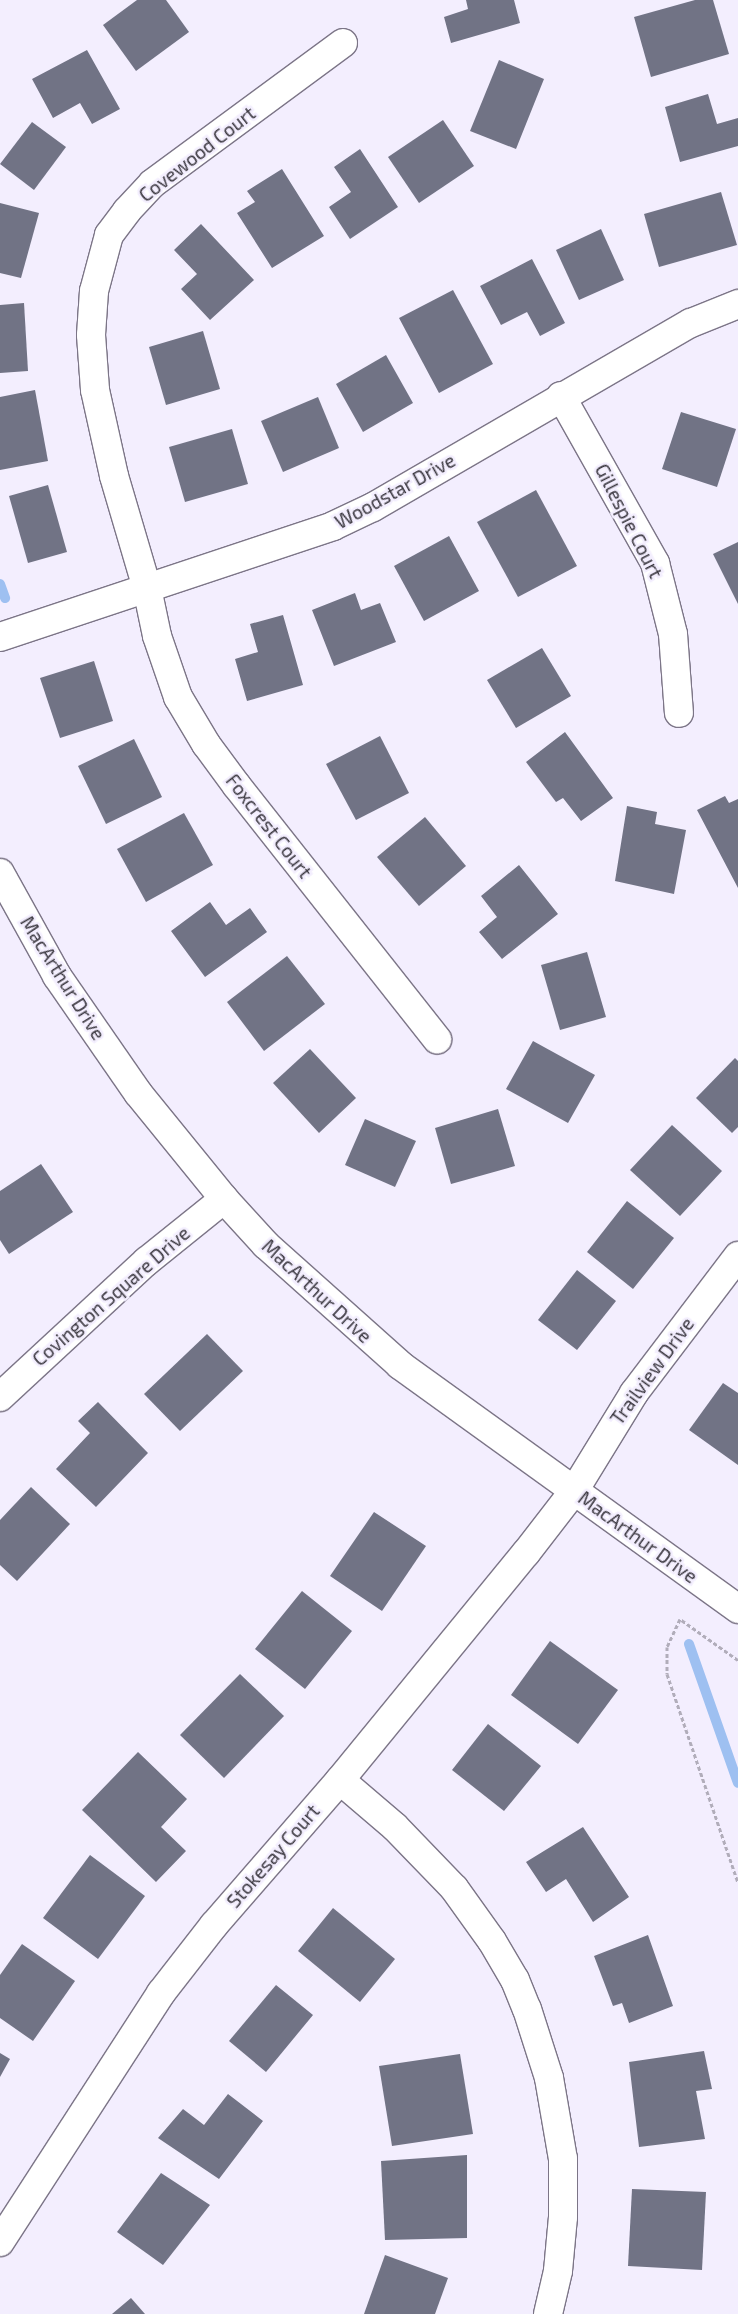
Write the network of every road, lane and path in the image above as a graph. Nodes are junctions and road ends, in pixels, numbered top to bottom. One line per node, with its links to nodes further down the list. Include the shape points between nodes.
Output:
1 (343, 44): 4 (street, Covewood Court, via 152,184 109,236 94,291 91,335 95,390 114,476)
2 (738, 304): 3 (street, Woodstar Drive, via 691,323)
3 (561, 396): 4 (street, Woodstar Drive, via 373,507 333,526); 6 (street, Gillespie Court, via 655,563 673,634)
4 (147, 588): 5 (street, Woodstar Drive); 8 (street, Foxcrest Court, via 157,636 178,697 206,744)
5 (0, 637)
6 (679, 713)
7 (0, 873): 9 (street, MacArthur Drive, via 57,976 132,1086)
8 (437, 1039)
9 (224, 1199): 11 (street, Covington Square Drive, via 146,1261); 12 (street, MacArthur Drive, via 266,1245 400,1366)
10 (738, 1256): 12 (street, Trailview Drive, via 634,1393)
11 (0, 1397)
12 (574, 1491): 13 (street, MacArthur Drive); 15 (street, Stokesay Court)
13 (738, 1609)
14 (738, 1660): 16 (path, via 680,1619 667,1647 667,1674)
15 (340, 1780): 17 (street, Stokesay Court, via 239,1894 161,1993); 18 (street, via 395,1827 454,1888 492,1941 515,1980 527,2009 549,2078 563,2159 563,2217 558,2270)
16 (738, 1882)
17 (0, 2242)
18 (548, 2314)

